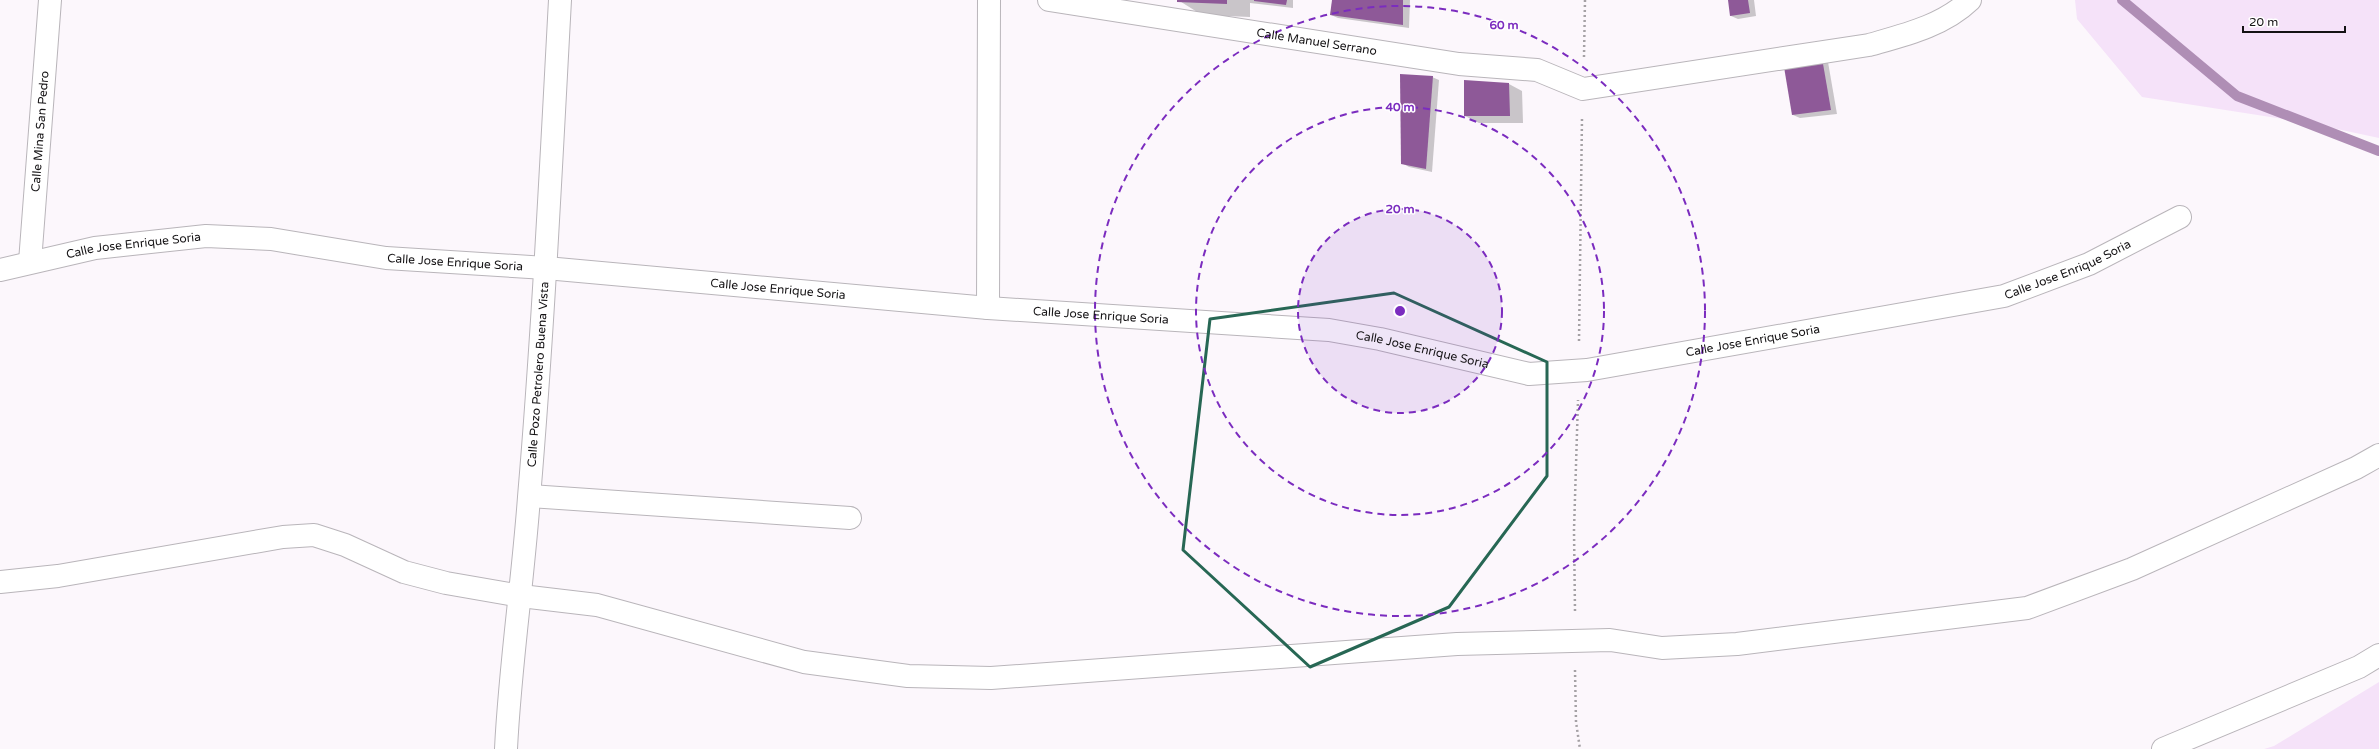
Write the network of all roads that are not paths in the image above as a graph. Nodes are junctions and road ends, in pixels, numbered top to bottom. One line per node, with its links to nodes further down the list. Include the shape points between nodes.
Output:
1 (50, 0): 7 (street, Calle Mina San Pedro)
2 (560, 0): 8 (street, Calle Pozo Petrolero Buena Vista)
3 (990, 0): 10 (street)
4 (1049, 0): 5 (street, Calle Manuel Serrano, via 1459,64 1537,70 1583,89 1869,45 1909,33 1955,14)
5 (1970, 0)
6 (2180, 217): 10 (street, Calle Jose Enrique Soria, via 2089,264 2004,296 1578,371 1529,374 1380,339 1329,330)
7 (30, 262): 8 (street, Calle Jose Enrique Soria, via 95,248 206,236 271,239 386,258); 9 (street, Calle Jose Enrique Soria)
8 (546, 268): 10 (street, Calle Jose Enrique Soria); 12 (street, Calle Pozo Petrolero Buena Vista)
9 (0, 270)
10 (988, 308)
11 (2379, 456): 15 (street, via 2132,569 2027,608 1737,644 1662,648 1610,640 1457,644 990,678 908,676 804,662 597,605)
12 (530, 496): 13 (street); 15 (street, Calle Pozo Petrolero Buena Vista)
13 (850, 518)
14 (0, 582): 15 (street, via 58,576 282,537 314,536 346,545 404,572 446,583)
15 (521, 596): 17 (street, Calle Pozo Petrolero Buena Vista)
16 (2379, 655): 18 (street, via 2351,670)
17 (506, 749)
18 (2163, 749)

